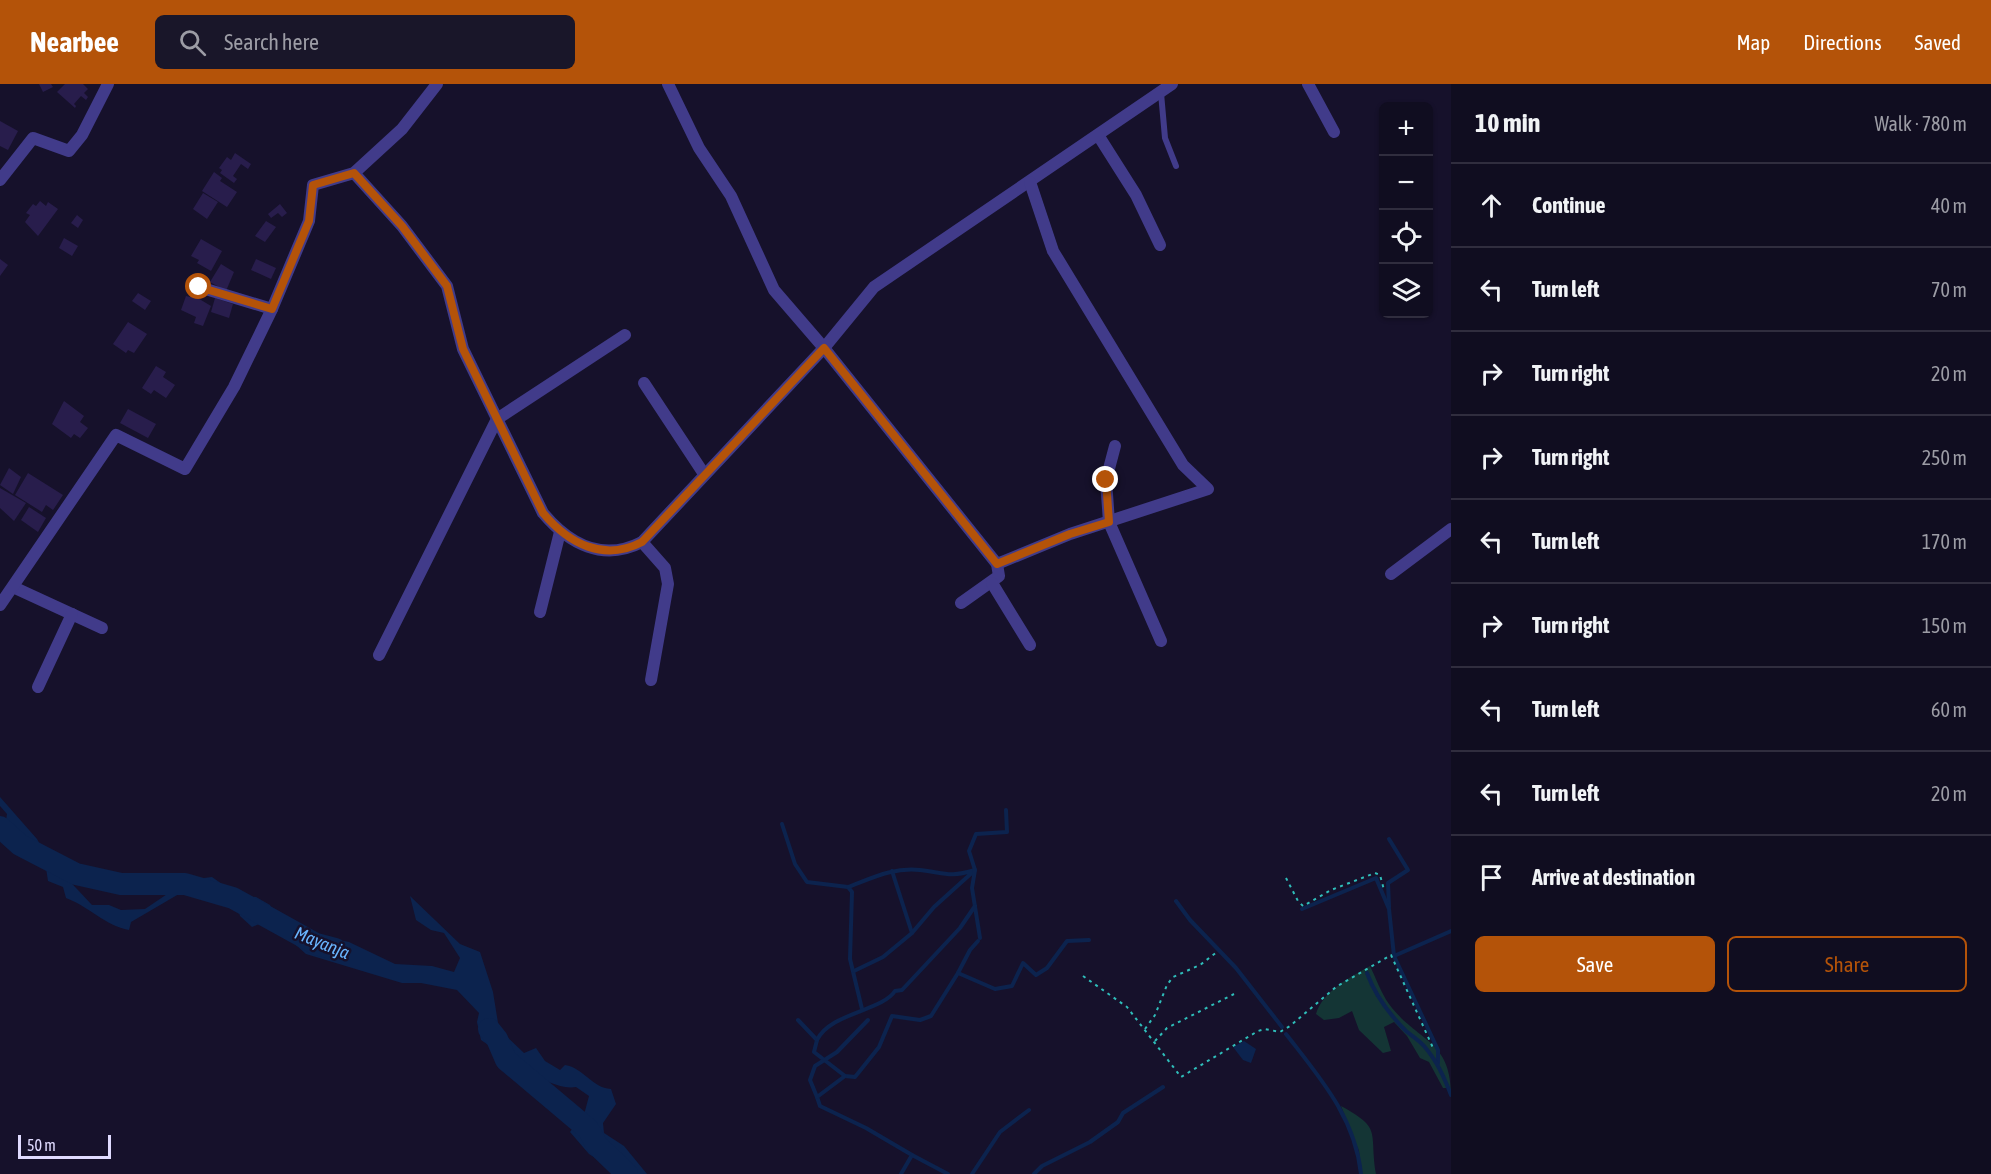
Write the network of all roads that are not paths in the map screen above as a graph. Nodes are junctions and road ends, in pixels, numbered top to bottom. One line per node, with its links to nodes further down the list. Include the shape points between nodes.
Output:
1 (108, 84): 11 (street, via 82,135 69,151 33,138)
2 (437, 84): 10 (street, via 402,129)
3 (668, 84): 17 (street, via 699,148 731,196 774,290)
4 (1172, 84): 6 (street)
5 (1308, 84): 7 (street)
6 (1161, 93): 8 (street); 9 (lane, via 1165,138)
7 (1334, 132)
8 (1098, 135): 12 (street); 13 (street, via 1136,195)
9 (1176, 166)
10 (354, 173): 15 (street, via 313,185 309,221); 19 (street, via 402,226 447,286 463,349)
11 (0, 180)
12 (1030, 182): 17 (street, via 874,287); 22 (street, via 1053,250 1183,465 1208,489)
13 (1160, 245)
14 (199, 287): 15 (street)
15 (272, 309): 29 (street, via 234,387 185,469 116,435)
16 (625, 335): 19 (street)
17 (824, 348): 21 (street); 26 (street)
18 (644, 383): 21 (street)
19 (496, 419): 24 (street, via 543,513); 37 (street)
20 (1115, 446): 22 (street, via 1106,480)
21 (704, 474): 25 (street)
22 (1109, 522): 26 (street); 35 (street)
23 (1451, 530): 27 (street)
24 (560, 532): 25 (street, via 598,552); 32 (street)
25 (642, 542): 38 (street, via 665,568 668,584)
26 (997, 564): 28 (street, via 999,576)
27 (1391, 574)
28 (992, 583): 30 (street); 36 (street)
29 (13, 587): 31 (street); 33 (street)
30 (961, 603)
31 (0, 605)
32 (540, 612)
33 (72, 614): 34 (street); 39 (street)
34 (102, 628)
35 (1161, 641)
36 (1030, 645)
37 (379, 655)
38 (651, 680)
39 (38, 687)

